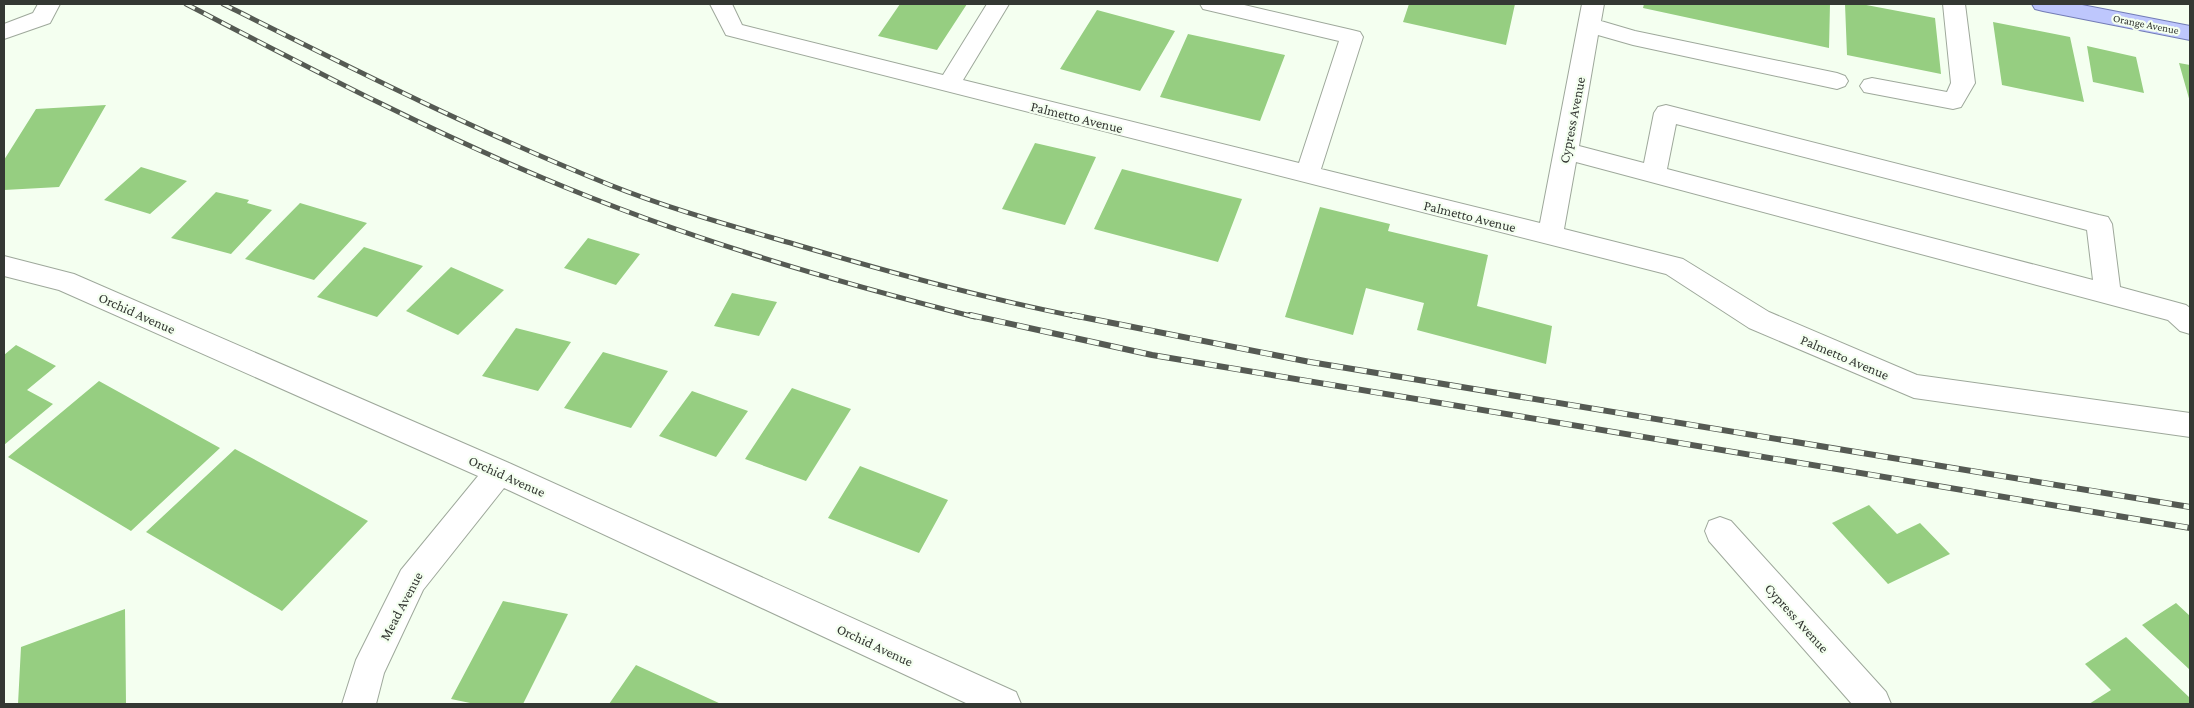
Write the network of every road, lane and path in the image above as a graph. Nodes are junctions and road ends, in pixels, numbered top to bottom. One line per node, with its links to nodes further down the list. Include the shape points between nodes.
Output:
1 (49, 4): 8 (street, via 42,18)
2 (722, 4): 11 (street, Palmetto Avenue, via 734,30)
3 (998, 4): 11 (street)
4 (1211, 4): 14 (street, via 1352,37)
5 (1954, 4): 12 (street, via 1963,83 1953,101)
6 (2043, 4): 9 (main road, Orange Avenue)
7 (1591, 14): 10 (street, via 1633,38); 13 (street, Cypress Avenue)
8 (4, 32)
9 (2190, 33)
10 (1837, 81)
11 (949, 84): 14 (street, Palmetto Avenue)
12 (1872, 86)
13 (1566, 151): 15 (street); 16 (street, Cypress Avenue)
14 (1307, 174): 16 (street, Palmetto Avenue)
15 (1654, 174): 18 (street); 18 (street, via 1666,113 2099,224)
16 (1550, 236): 20 (street, Palmetto Avenue, via 1674,266 1759,320 1914,386)
17 (4, 266): 21 (street, Orchid Avenue, via 65,281)
18 (2108, 294): 19 (street, via 2177,312)
19 (2190, 323)
20 (2190, 425)
21 (499, 472): 23 (street, Mead Avenue, via 412,580 368,671); 24 (street, Orchid Avenue)
22 (1720, 531): 25 (street, Cypress Avenue)
23 (360, 704)
24 (1004, 704)
25 (1874, 704)

